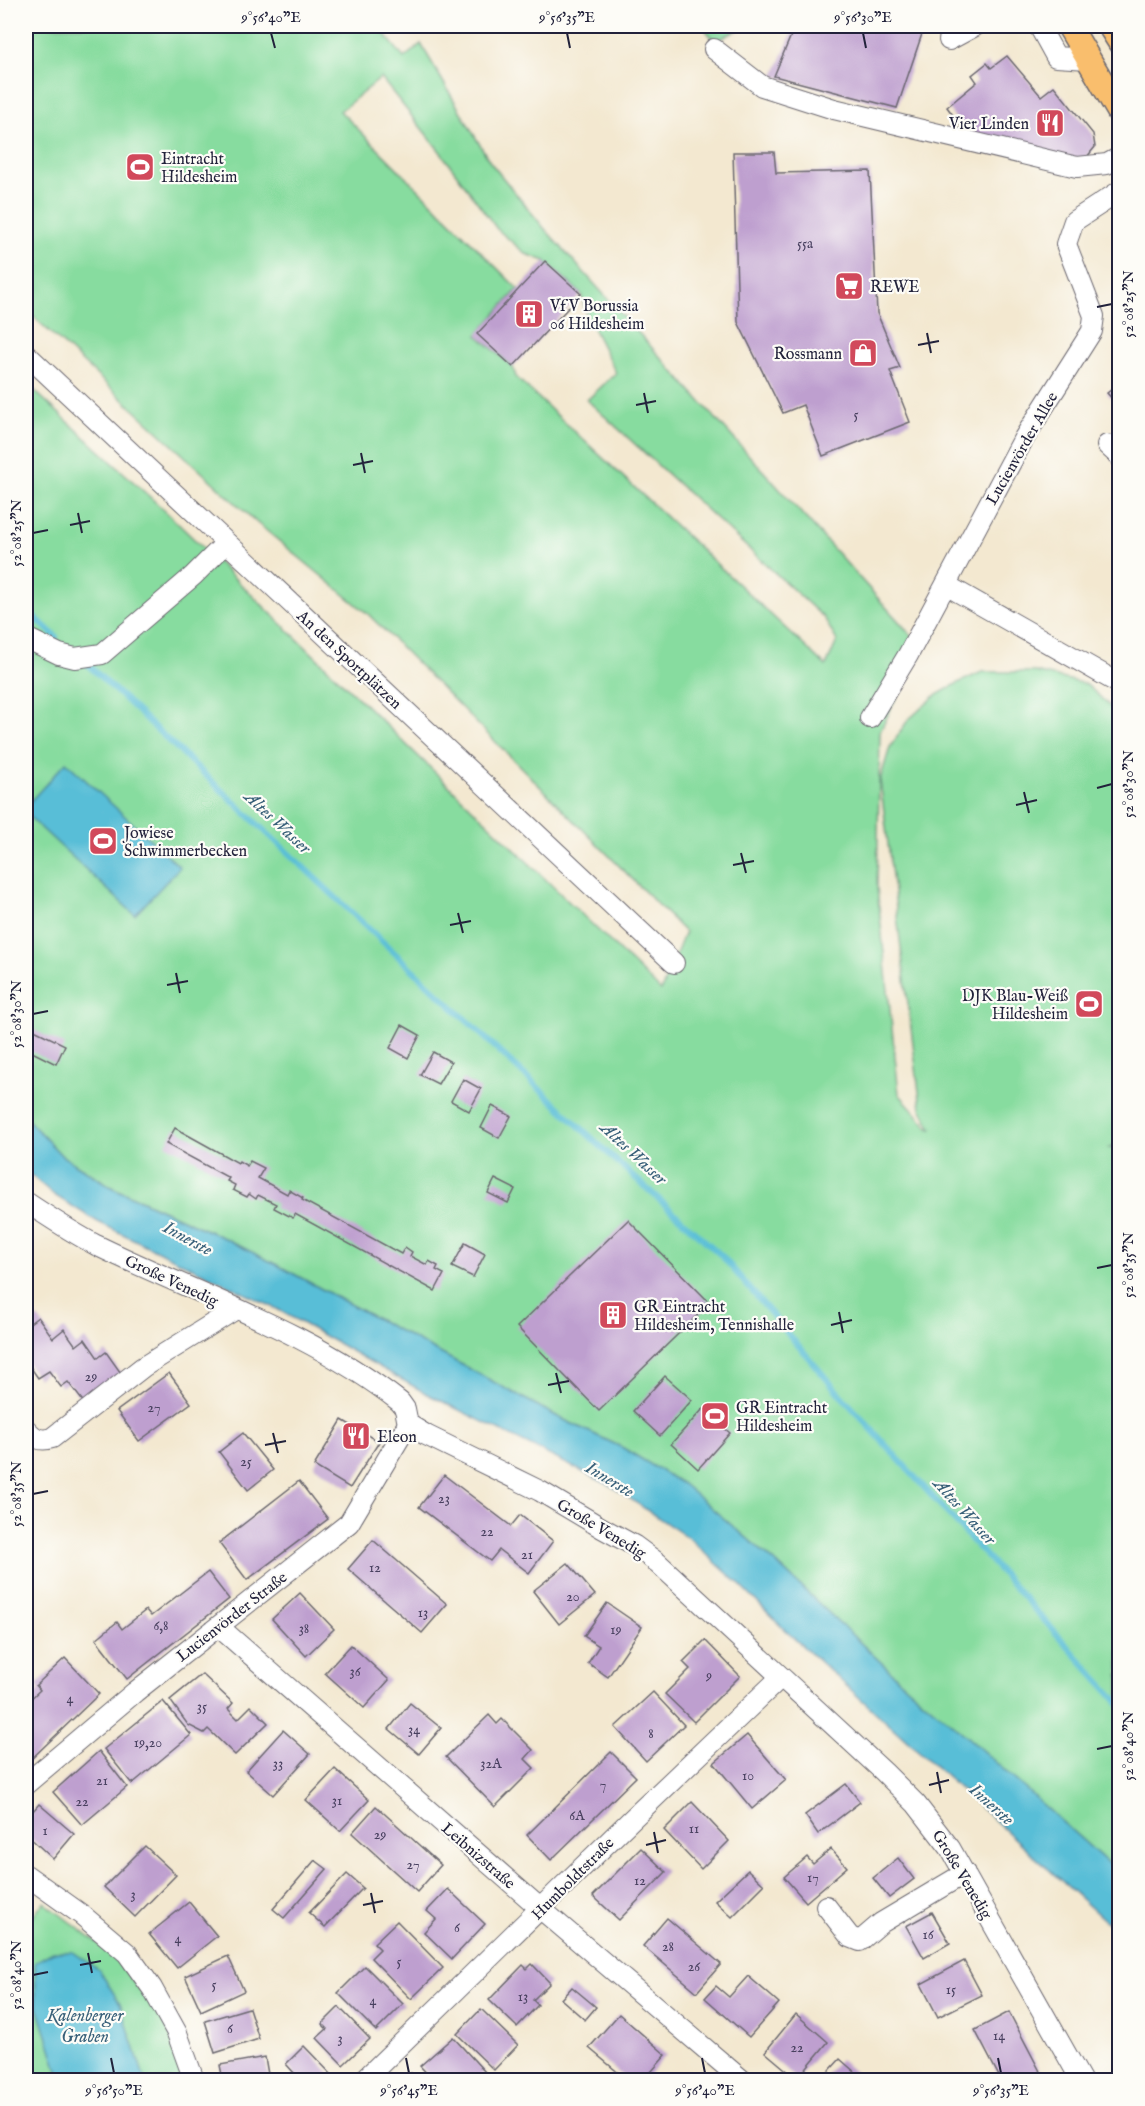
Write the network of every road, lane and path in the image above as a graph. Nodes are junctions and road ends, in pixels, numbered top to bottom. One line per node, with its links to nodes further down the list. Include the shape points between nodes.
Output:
1 (975, 26): 5 (street)
2 (1039, 26): 8 (street, via 1056,57)
3 (1069, 26): 8 (main road)
4 (1110, 26): 6 (main road)
5 (950, 40)
6 (1119, 42)
7 (714, 49): 10 (street, via 762,86 834,109 1077,167 1107,165)
8 (1088, 59): 9 (main road)
9 (1119, 113)
10 (1119, 157)
11 (1119, 191): 14 (street, Lucienvörder Allee, via 1074,221 1066,243 1094,316 1092,331 1024,438)
12 (26, 354): 13 (street, An den Sportplätzen)
13 (226, 543): 15 (street, via 102,654 75,658); 18 (street, An den Sportplätzen)
14 (946, 585): 16 (street); 17 (street, Lucienvörder Allee)
15 (26, 638)
16 (1119, 684)
17 (870, 718)
18 (674, 963)
19 (26, 1202): 20 (street, Große Venedig, via 96,1245)
20 (236, 1309): 21 (street, Große Venedig, via 361,1375 400,1402); 22 (street, via 143,1367 52,1438 43,1441)
21 (408, 1424): 23 (street, Lucienvörder Straße, via 349,1523); 24 (street, Große Venedig, via 540,1491 635,1546)
22 (26, 1430)
23 (219, 1627): 25 (street, Lucienvörder Straße); 29 (street, Leibnizstraße)
24 (780, 1678): 26 (street, Große Venedig, via 916,1804); 29 (street, Humboldtstraße)
25 (26, 1784)
26 (964, 1873): 28 (street, via 881,1923 860,1941 850,1936); 33 (street, Große Venedig)
27 (26, 1875): 30 (street, via 127,1953 177,2033)
28 (826, 1906)
29 (541, 1909): 31 (street, Humboldtstraße); 32 (street, Leibnizstraße)
30 (194, 2080)
31 (364, 2080)
32 (742, 2080)
33 (1081, 2080)

